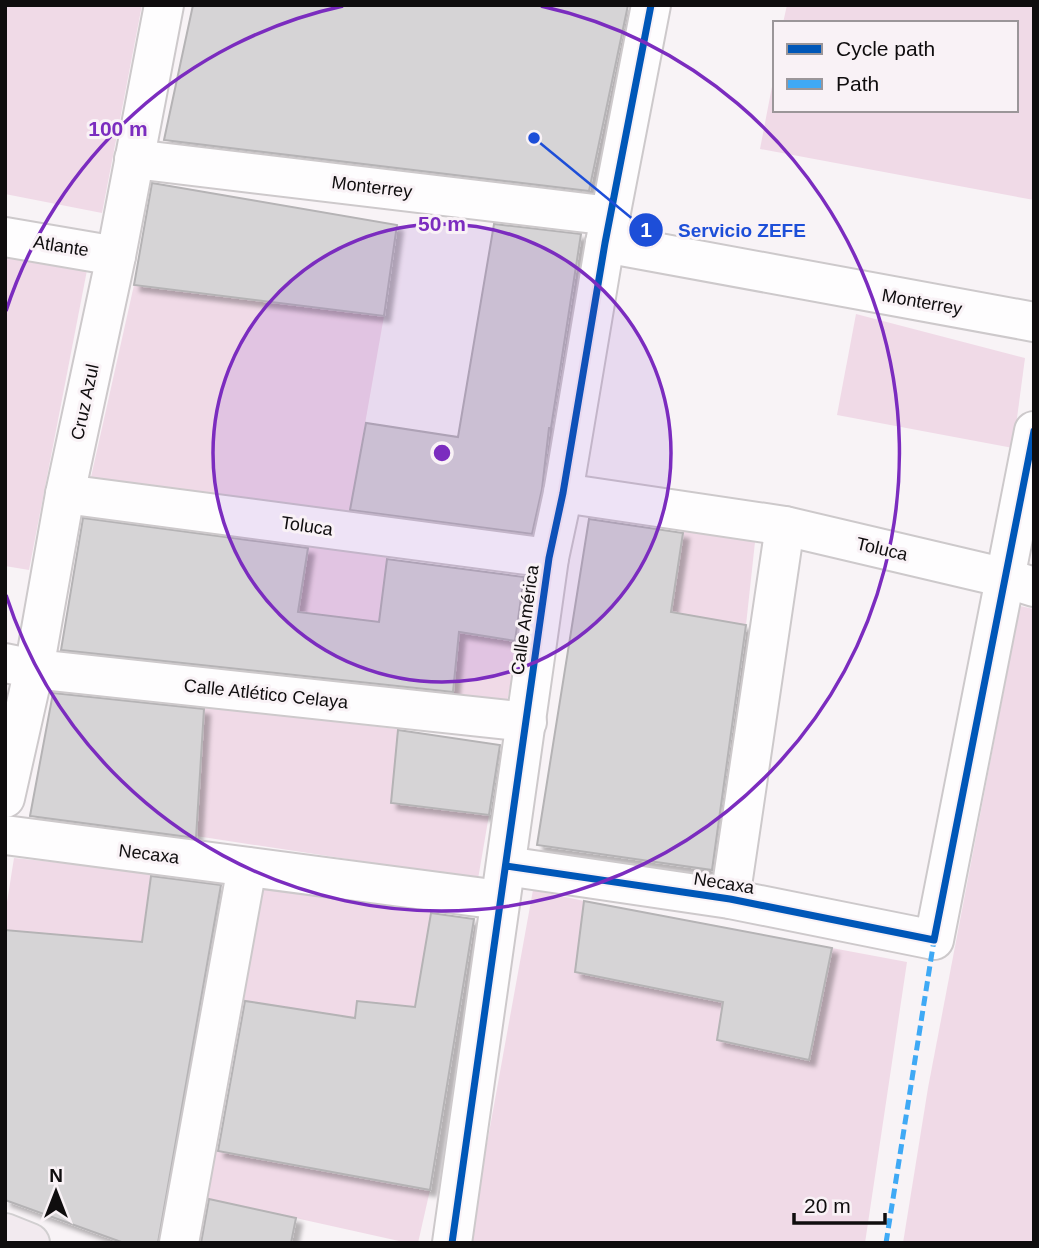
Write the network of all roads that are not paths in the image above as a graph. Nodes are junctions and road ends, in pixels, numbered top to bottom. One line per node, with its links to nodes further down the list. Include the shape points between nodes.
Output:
1 (164, 5): 3 (street, Cruz Azul)
2 (651, 5): 4 (street, Calle América)
3 (134, 159): 4 (street, Monterrey); 6 (street, Cruz Azul)
4 (608, 230): 7 (street, Monterrey); 9 (street, Calle América)
5 (5, 237): 6 (street, Atlante)
6 (116, 256): 10 (street, Cruz Azul)
7 (1034, 322)
8 (1034, 431): 13 (street)
9 (563, 494): 11 (street, Toluca); 12 (street, Calle América)
10 (65, 495): 12 (street, Toluca); 14 (street, Cruz Azul)
11 (785, 526): 13 (street, Toluca); 20 (street)
12 (549, 558): 15 (street, Calle América)
13 (1020, 583): 20 (street, Necaxa, via 934,940)
14 (20, 666): 15 (street, Calle Atlético Celaya); 16 (street, Cruz Azul)
15 (527, 722): 19 (street, Calle América)
16 (5, 798)
17 (5, 835): 18 (street, Necaxa)
18 (247, 867): 19 (street, Necaxa); 23 (street)
19 (503, 883): 20 (street, Necaxa); 24 (street, Calle América)
20 (730, 899)
21 (5, 1233): 22 (main road)
22 (30, 1243)
23 (179, 1243)
24 (452, 1243)

